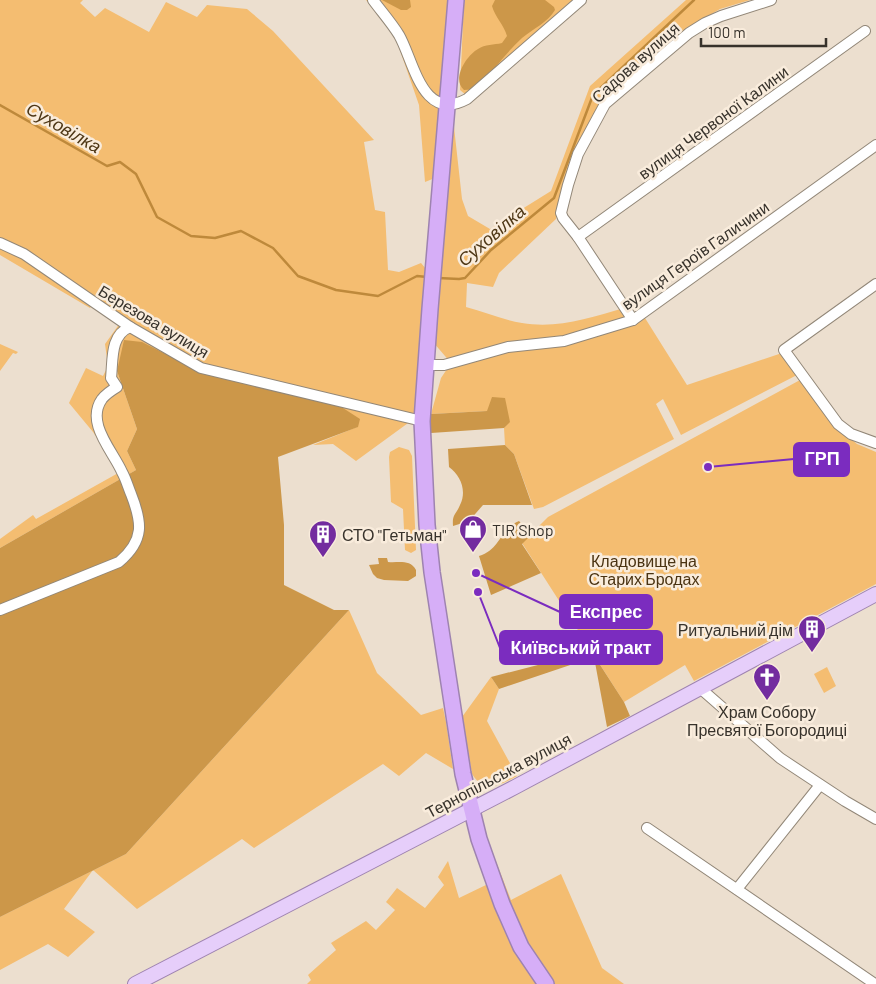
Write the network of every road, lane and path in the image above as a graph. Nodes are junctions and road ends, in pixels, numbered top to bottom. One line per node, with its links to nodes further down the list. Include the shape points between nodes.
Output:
1 (373, 0): 6 (street, via 399,35 420,84 438,103)
2 (456, 0): 6 (highway)
3 (581, 0): 6 (street, via 467,99)
4 (771, 0): 8 (street, Садова вулиця, via 721,16 689,33 605,104 578,154 562,208 563,218)
5 (865, 31): 8 (street, вулиця Червоної Калини)
6 (448, 104): 13 (highway)
7 (876, 145): 11 (street, вулиця Героїв Галичини)
8 (578, 237): 11 (street, Садова вулиця)
9 (0, 243): 12 (street, Березова вулиця, via 41,264)
10 (876, 284): 15 (street, via 784,350 844,429)
11 (633, 320): 13 (street, вулиця Героїв Галичини, via 564,341 508,347 444,365)
12 (130, 327): 14 (street, Березова вулиця, via 201,368); 17 (street, via 115,341 111,378 117,387 102,399 97,416 98,429 122,472 139,514 140,527 134,544 119,562)
13 (426, 365): 14 (highway)
14 (422, 421): 20 (highway, via 430,560)
15 (875, 442)
16 (876, 594): 18 (main road, Тернопільська вулиця)
17 (0, 610)
18 (700, 688): 19 (street, via 780,758); 20 (main road, Тернопільська вулиця)
19 (820, 785): 21 (street); 23 (street)
20 (471, 809): 24 (main road, Тернопільська вулиця); 25 (highway, via 484,860 502,904 521,947)
21 (876, 819)
22 (647, 828): 23 (street)
23 (736, 889): 26 (street)
24 (135, 984)
25 (546, 984)
26 (874, 984)

